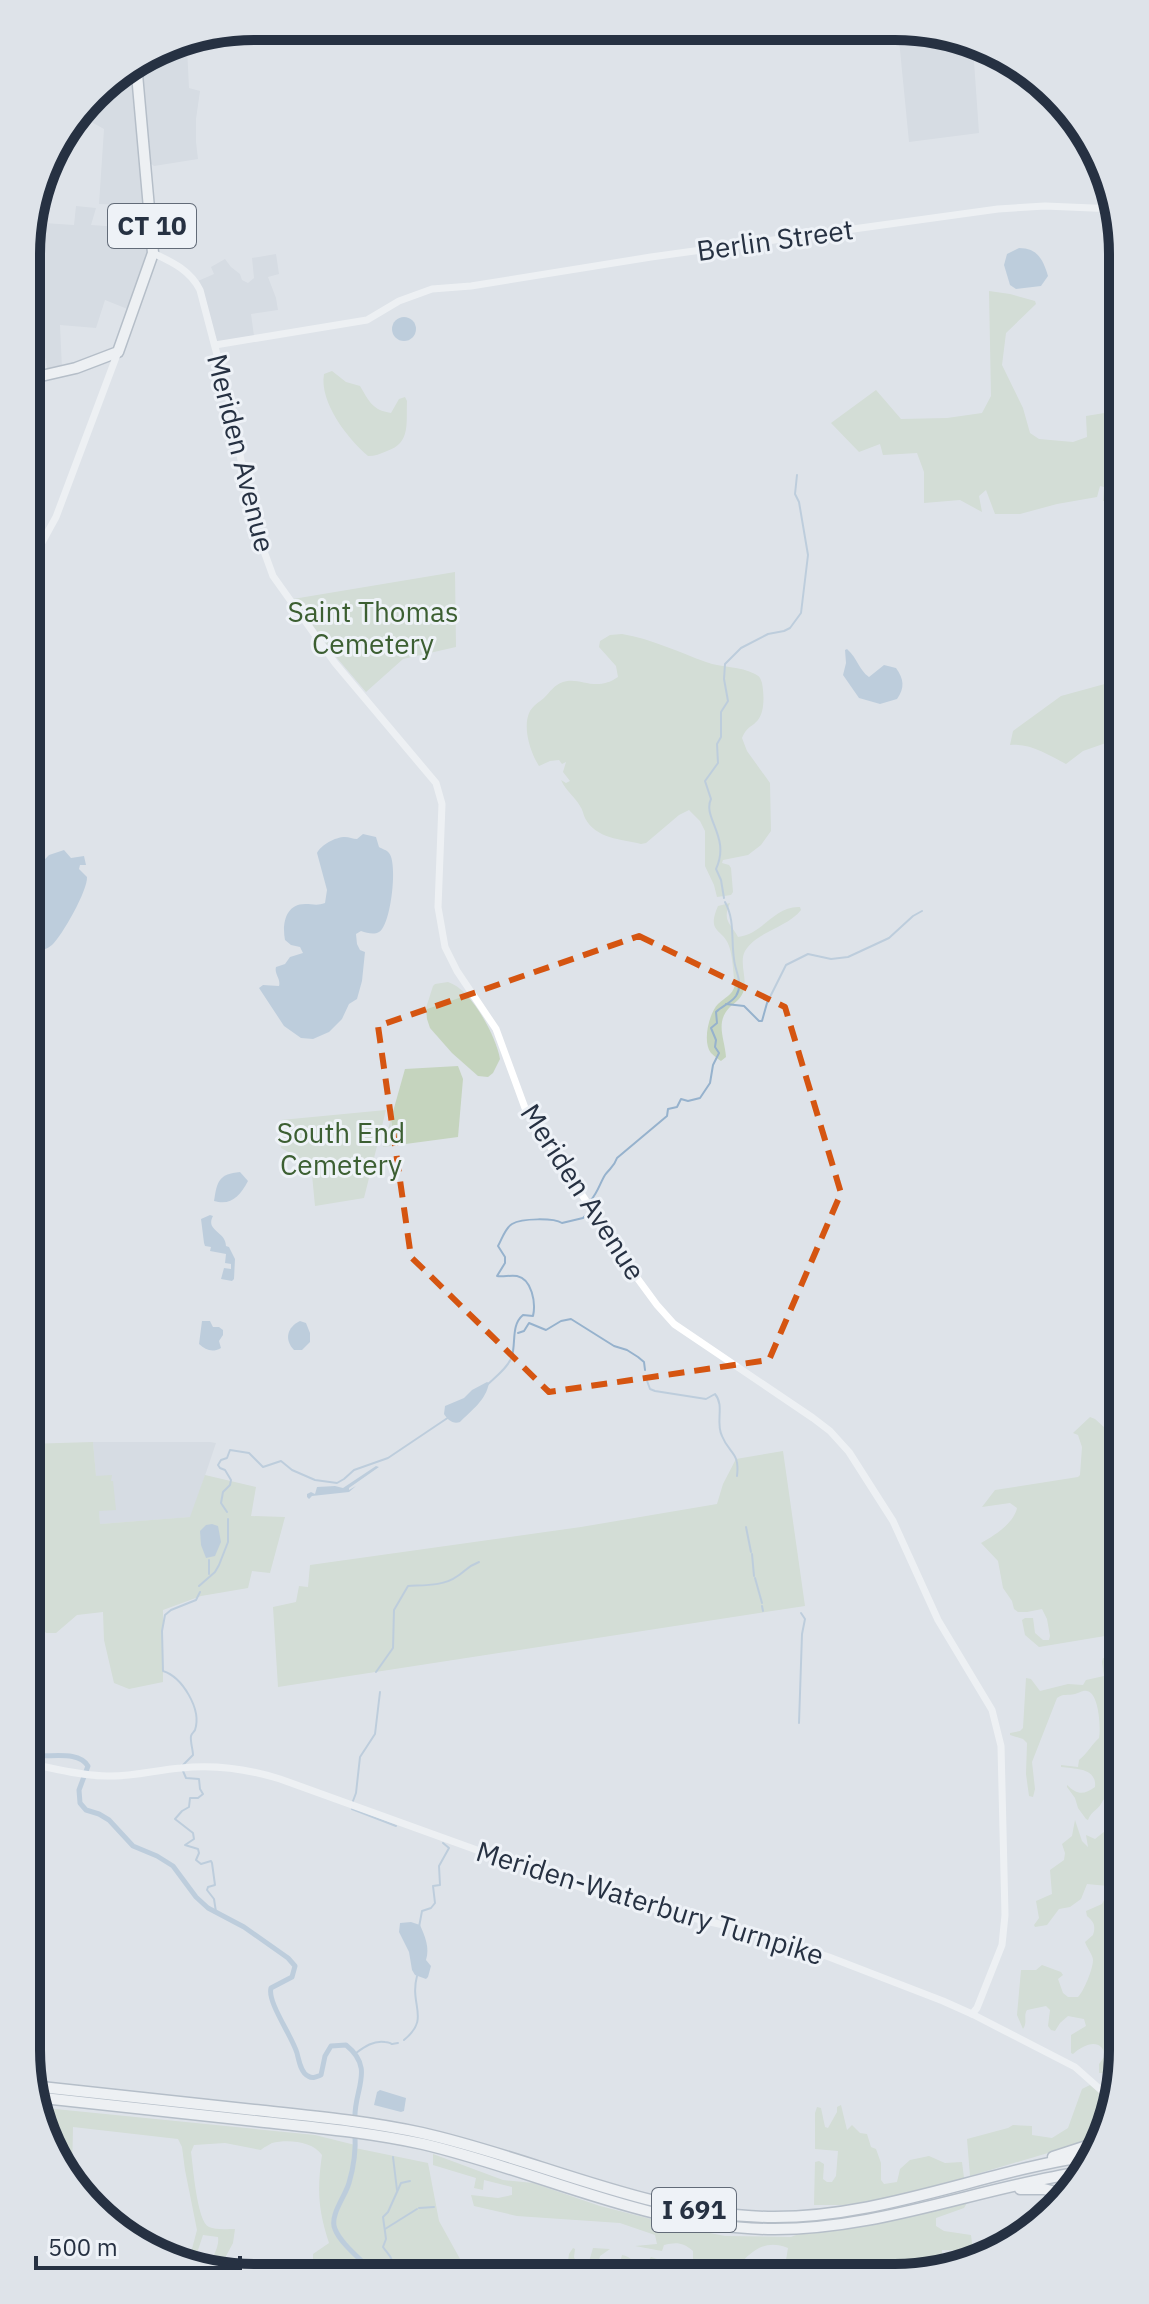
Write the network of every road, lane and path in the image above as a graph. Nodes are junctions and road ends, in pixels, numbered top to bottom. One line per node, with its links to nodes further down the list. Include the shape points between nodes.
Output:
1 (137, 75): 3 (highway, CT 10)
2 (1104, 209): 4 (main road, Berlin Street, via 998,209 436,289 399,301 367,320)
3 (153, 253): 4 (main road, Meriden Avenue, via 181,268 198,285); 5 (highway, CT 10)
4 (215, 345): 9 (main road, Meriden Avenue, via 253,521 273,576 441,794 442,939 496,1029 525,1108 632,1271 674,1324 819,1422 855,1459 893,1521 938,1620 992,1710 1001,1746 1005,1915 1002,1945)
5 (118, 352): 6 (highway); 7 (main road)
6 (40, 376)
7 (40, 546)
8 (40, 1766): 9 (main road, Meriden-Waterbury Turnpike, via 123,1776 183,1767 237,1769 280,1779 610,1897 768,1936)
9 (972, 2014): 11 (main road, Meriden-Waterbury Turnpike, via 1072,2065)
10 (43, 2087): 13 (highway, I 691)
11 (1105, 2093)
12 (46, 2098): 13 (highway, I 691)
13 (345, 2125): 14 (highway, I 691)
14 (420, 2138): 18 (highway, I 691, via 432,2135 664,2204 731,2215 827,2214); 20 (highway, I 691, via 434,2147 654,2212 729,2227 824,2227)
15 (1086, 2146): 18 (highway)
16 (1080, 2157): 18 (highway, I 691)
17 (1068, 2175): 20 (highway, I 691)
18 (990, 2177)
19 (1054, 2192): 20 (highway, via 1031,2188)
20 (982, 2194)

